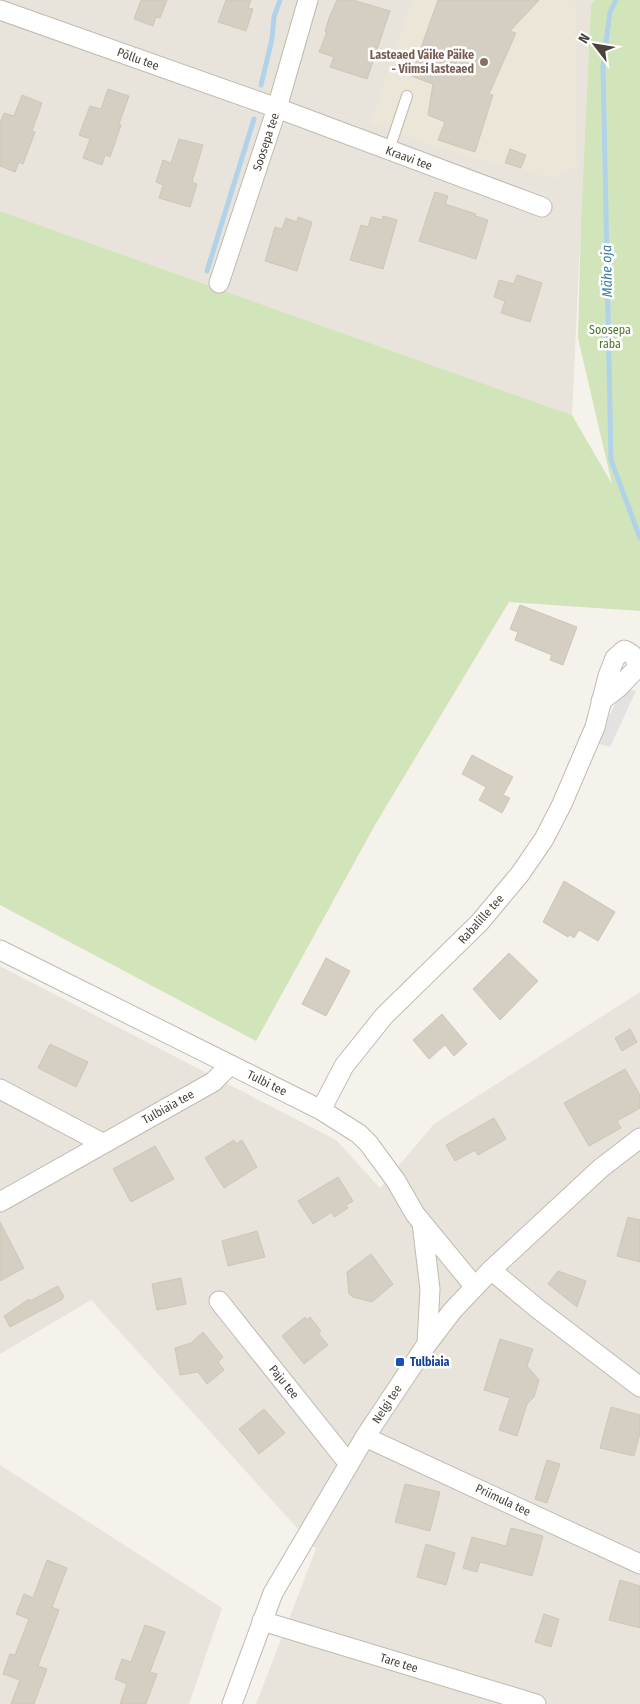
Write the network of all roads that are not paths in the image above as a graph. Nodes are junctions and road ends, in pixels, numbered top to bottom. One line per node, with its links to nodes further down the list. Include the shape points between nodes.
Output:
1 (308, 0): 4 (street, Soosepa tee)
2 (0, 10): 4 (street, Põllu tee)
3 (407, 96): 5 (lane)
4 (277, 108): 5 (street, Kraavi tee); 7 (street, Soosepa tee)
5 (389, 150): 6 (street, Kraavi tee)
6 (542, 207)
7 (219, 283)
8 (601, 702): 12 (street, Rabalille tee, via 595,727 562,804 544,839 520,874 480,922 384,1016 344,1066)
9 (0, 950): 10 (street, Tulbi tee)
10 (230, 1065): 12 (street, Tulbi tee); 14 (street, Tulbiaia tee, via 213,1082)
11 (0, 1089): 14 (street)
12 (321, 1110): 16 (street, Tulbi tee, via 369,1144)
13 (640, 1138): 17 (street, Nelgi tee, via 601,1168)
14 (102, 1143): 15 (street, Tulbiaia tee)
15 (0, 1202)
16 (422, 1223): 18 (street, Tulbi tee); 20 (street, via 430,1289)
17 (491, 1270): 18 (street, Nelgi tee); 21 (street)
18 (475, 1287): 20 (street, Nelgi tee, via 452,1310)
19 (219, 1301): 23 (street, Paju tee)
20 (427, 1344): 22 (street, Nelgi tee)
21 (640, 1387)
22 (365, 1437): 23 (street, Nelgi tee); 24 (street, Priimula tee)
23 (349, 1464): 25 (street, Nelgi tee, via 273,1593)
24 (640, 1564)
25 (262, 1621): 26 (street, Nelgi tee); 27 (street, Tare tee)
26 (232, 1704)
27 (536, 1704)

